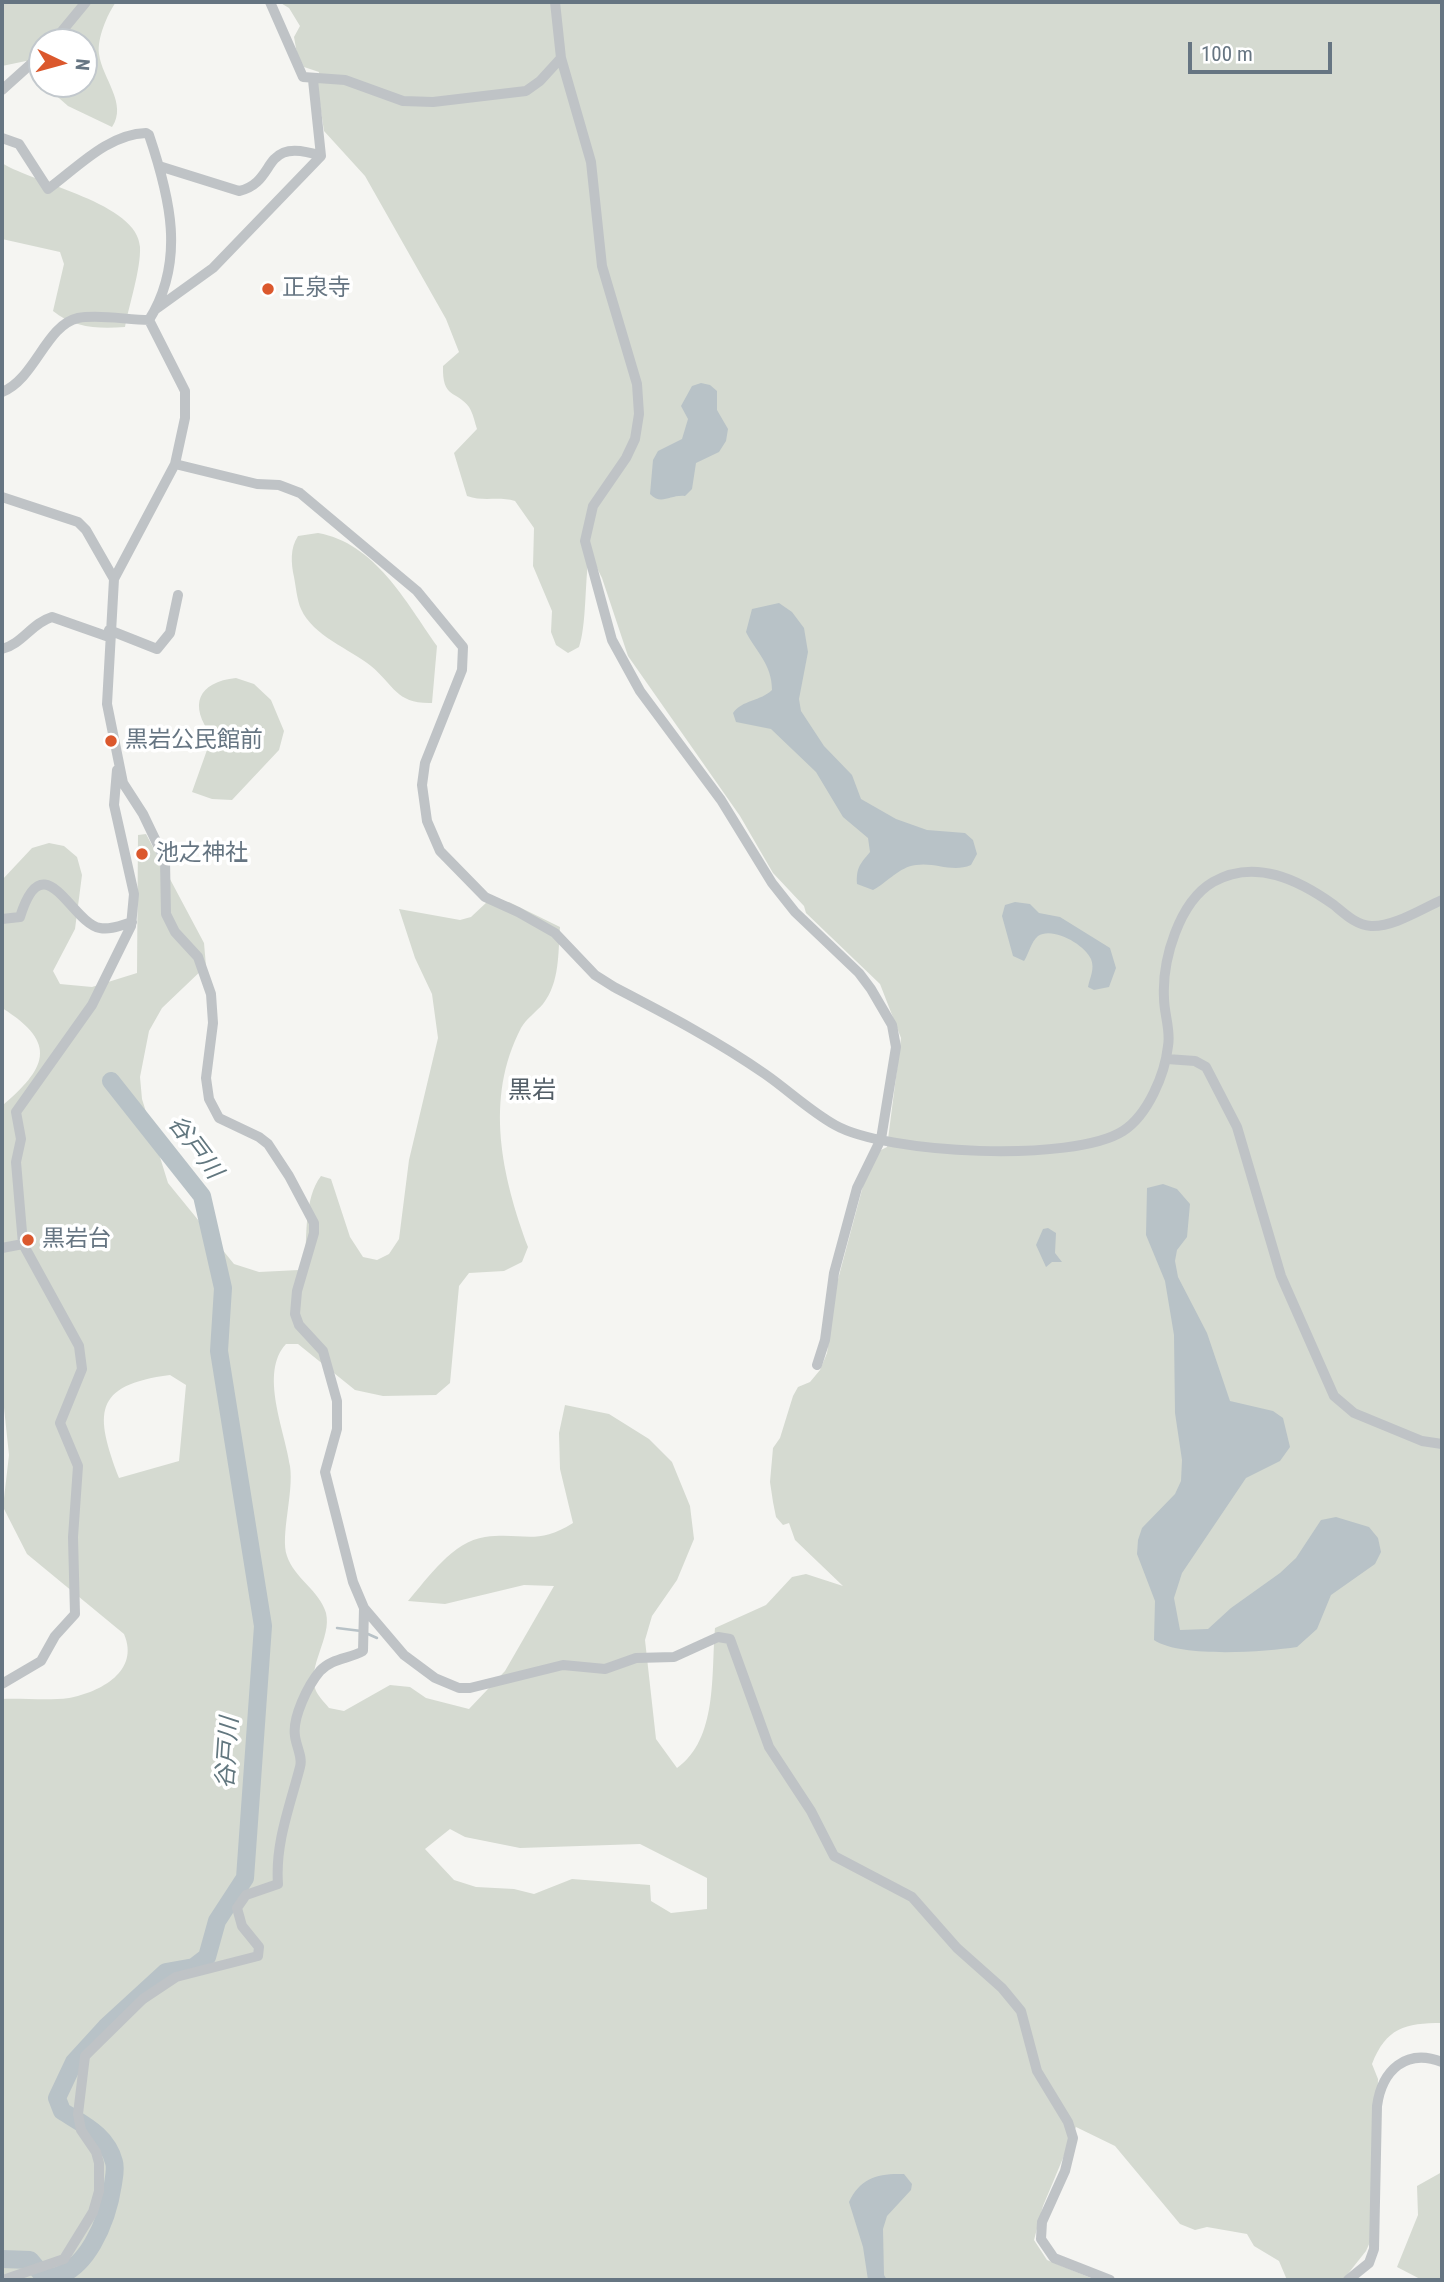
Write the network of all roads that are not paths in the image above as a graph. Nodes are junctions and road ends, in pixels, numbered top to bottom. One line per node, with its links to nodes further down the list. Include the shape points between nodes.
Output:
1 (86, 2): 4 (street)
2 (270, 2): 7 (street, via 303,77)
3 (555, 2): 5 (street)
4 (64, 28)
5 (561, 58): 7 (street, via 526,91 433,102 403,101 345,80); 26 (street, via 591,162 602,266 637,384 635,439 593,506 585,541 608,628 627,671 721,800 772,883 809,927 859,973 883,1006 897,1047)
6 (28, 67): 8 (street)
7 (313, 80): 10 (street)
8 (2, 90)
9 (2, 138): 11 (street, via 19,144 48,189 96,152 142,132 149,135)
10 (321, 156): 11 (street, via 298,148 289,150 265,169 257,183 239,191); 12 (street, via 213,268)
11 (159, 166): 12 (street, via 173,239)
12 (156, 309): 13 (street)
13 (149, 320): 14 (street, via 87,318 66,323 22,378); 15 (street, via 185,391 185,418)
14 (2, 392)
15 (175, 464): 17 (street); 26 (street, via 300,493 417,591 457,638 463,647 462,670 425,763 422,801 440,851 485,897 555,933 604,981 762,1072 837,1127)
16 (2, 497): 17 (street, via 78,522)
17 (114, 579): 19 (street)
18 (178, 595): 19 (street, via 170,633 157,649)
19 (109, 633): 20 (street, via 52,617); 21 (street, via 107,704)
20 (2, 649)
21 (117, 764): 24 (street, via 114,804 134,889); 31 (street, via 165,860 166,914 175,932 198,957 211,995 213,1023 206,1078 213,1109 226,1123 268,1144 312,1214 314,1233 295,1314 323,1351 337,1401 337,1429 325,1472)
22 (1442, 900): 25 (street, via 1374,926 1360,924 1313,890 1275,874 1241,872 1210,884 1191,903 1173,945 1164,985 1170,1037)
23 (2, 919): 24 (street, via 20,917 31,892 47,886 64,894 89,923 113,928)
24 (132, 922): 27 (street, via 92,1004 16,1112 21,1139 16,1162)
25 (1167, 1059): 26 (street, via 1136,1119 1112,1137 1093,1143 1019,1153); 30 (street, via 1195,1061 1206,1068 1237,1127 1278,1268 1334,1396 1354,1413 1422,1441)
26 (881, 1139): 29 (street, via 857,1188 834,1273)
27 (23, 1244): 28 (street); 32 (street, via 79,1346 83,1362 60,1423 78,1466 73,1537 76,1602 75,1614 41,1661)
28 (2, 1248)
29 (817, 1366)
30 (1442, 1444)
31 (363, 1612): 34 (street, via 363,1651 320,1671 296,1724 300,1766 280,1840 278,1884 246,1895 237,1908 242,1926 259,1947 258,1956 176,1977 143,1999 86,2056 78,2114 81,2130 99,2163 93,2212 64,2259); 35 (street, via 422,1670 459,1688 563,1665 606,1669 636,1658 674,1657 718,1637 730,1639 769,1747 834,1856 912,1897 1021,2011 1037,2071 1073,2138 1065,2171 1042,2222 1041,2239 1054,2258)
32 (2, 1684)
33 (1442, 2062): 36 (street, via 1427,2056 1408,2058 1382,2084 1377,2106 1374,2249 1368,2263)
34 (3, 2280)
35 (1110, 2280)
36 (1348, 2280)

